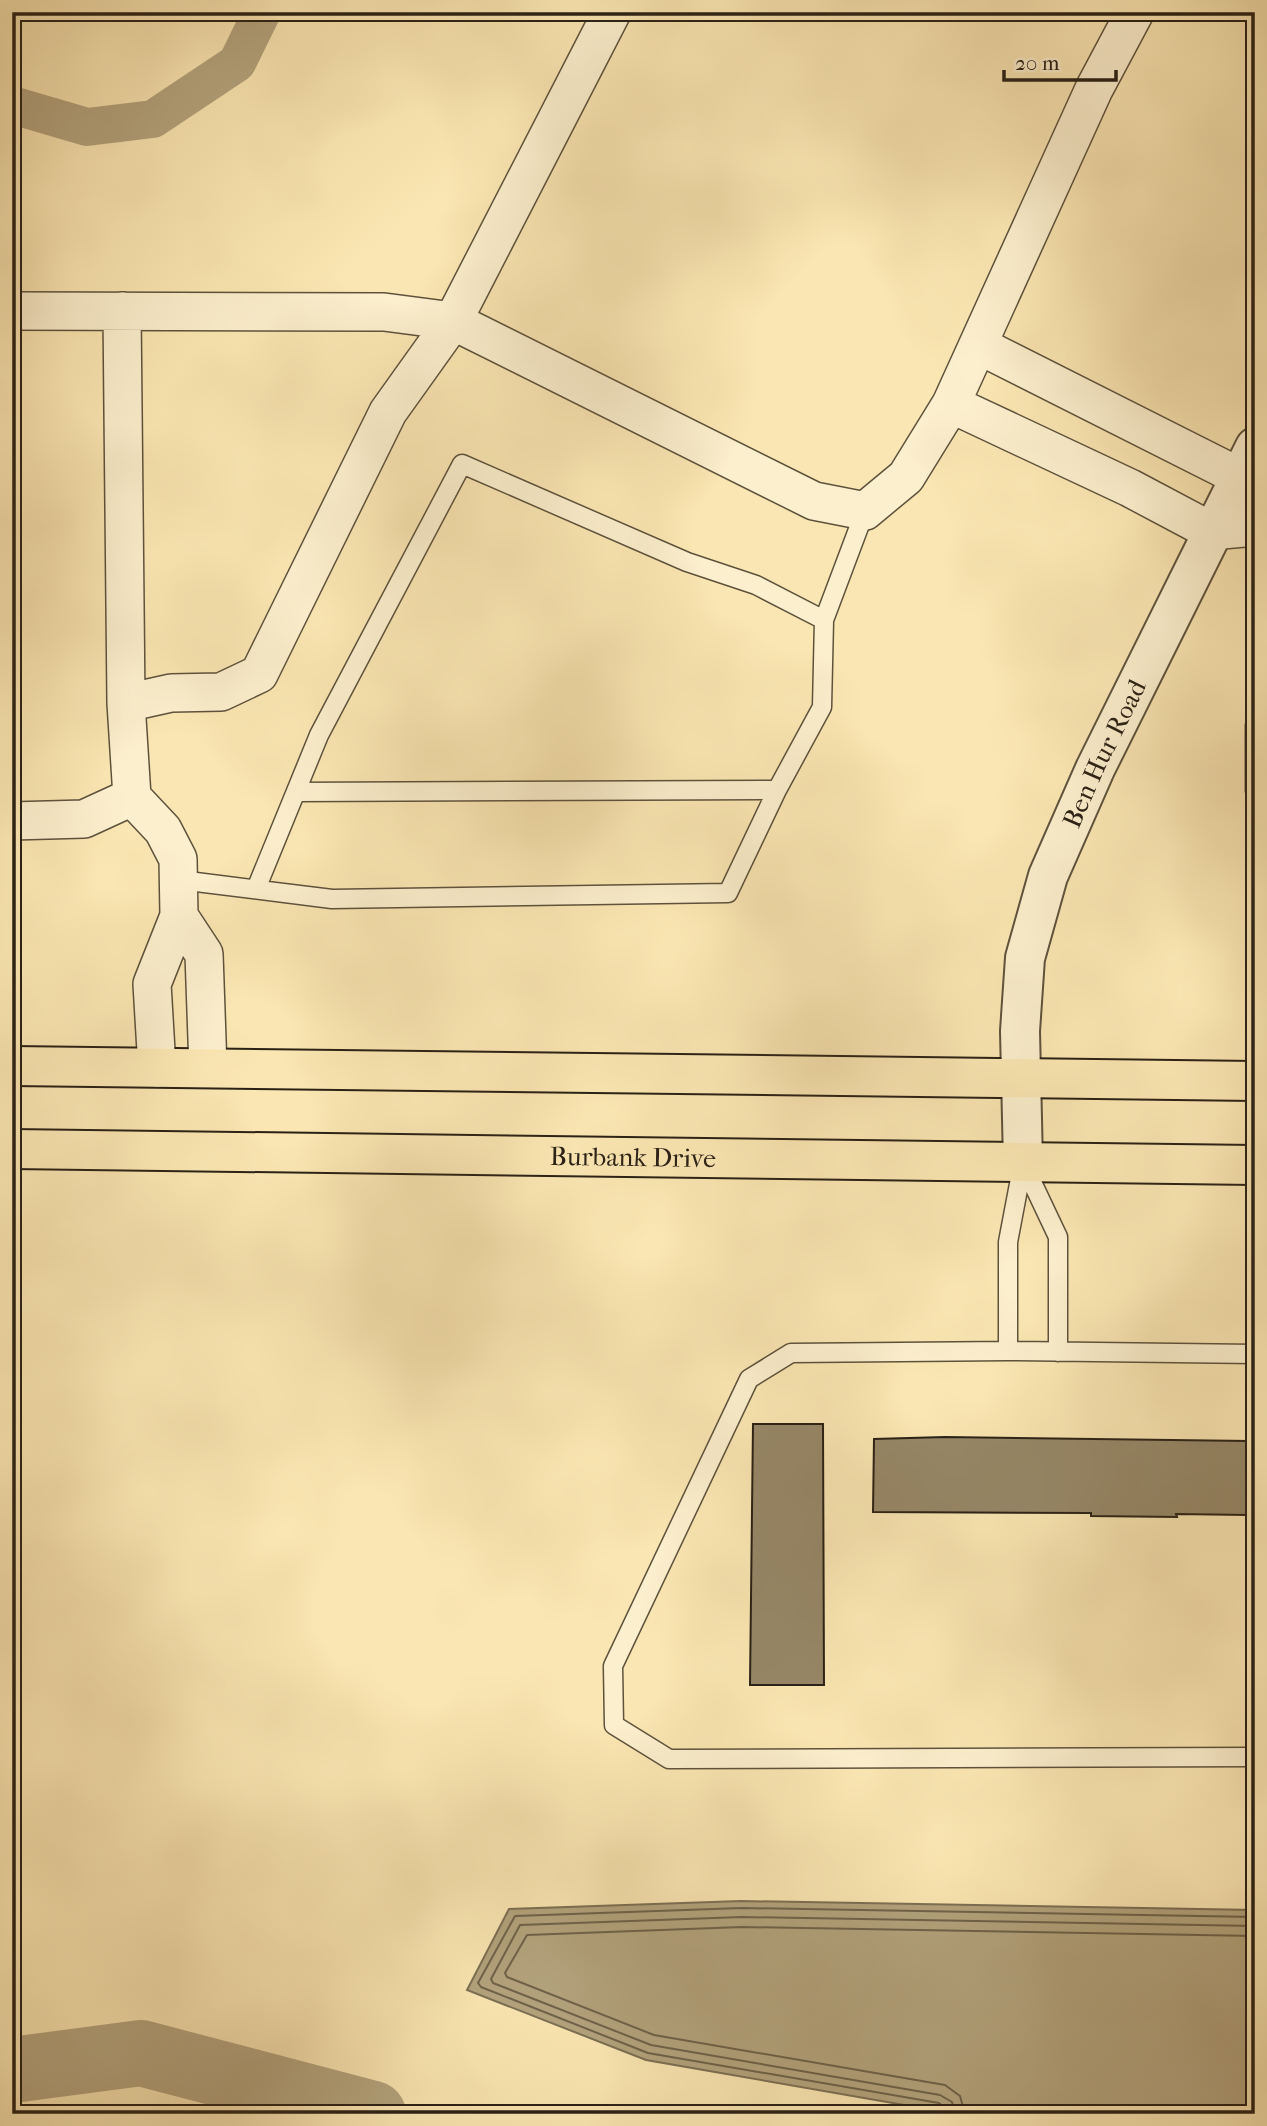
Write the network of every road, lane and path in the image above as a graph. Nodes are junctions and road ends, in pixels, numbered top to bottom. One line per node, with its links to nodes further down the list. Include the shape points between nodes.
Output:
1 (612, 12): 5 (street)
2 (1135, 12): 6 (street, via 1094,89)
3 (12, 310): 4 (street)
4 (122, 311): 5 (street, via 384,312); 13 (street)
5 (453, 321): 9 (street, via 814,501); 13 (street, via 388,412 260,674 221,692 171,692)
6 (978, 345): 7 (street); 8 (street)
7 (951, 404): 9 (street, via 906,477); 11 (street)
8 (1247, 462): 11 (street, Ben Hur Road)
9 (865, 511): 12 (lane)
10 (1255, 527): 11 (street)
11 (1211, 531): 26 (street, Ben Hur Road, via 1048,876 1025,958)
12 (824, 620): 15 (lane, via 822,707); 17 (lane, via 756,585 687,562 462,464 319,735)
13 (127, 703): 18 (street)
14 (1255, 725): 16 (lane)
15 (777, 790): 17 (lane); 21 (lane, via 728,893 332,899)
16 (1255, 791)
17 (296, 792): 21 (lane)
18 (132, 797): 19 (street, via 84,820); 20 (street, via 163,830 178,859)
19 (12, 821)
20 (180, 880): 21 (lane); 22 (street)
21 (256, 889)
22 (179, 916): 24 (street, via 152,984); 25 (street, via 204,954)
23 (12, 1066): 24 (main road)
24 (157, 1068): 25 (main road)
25 (208, 1068): 26 (main road)
26 (1020, 1077): 27 (main road); 29 (street, Ben Hur Road)
27 (1255, 1080)
28 (12, 1149): 29 (main road, Burbank Drive)
29 (1023, 1163): 30 (main road, Burbank Drive); 31 (lane, via 1008,1242); 32 (lane, via 1058,1237)
30 (1255, 1165)
31 (1008, 1351): 32 (lane); 34 (lane, via 791,1353 749,1378 613,1666 614,1725 669,1759)
32 (1058, 1352): 33 (lane)
33 (1255, 1354)
34 (1255, 1757)

